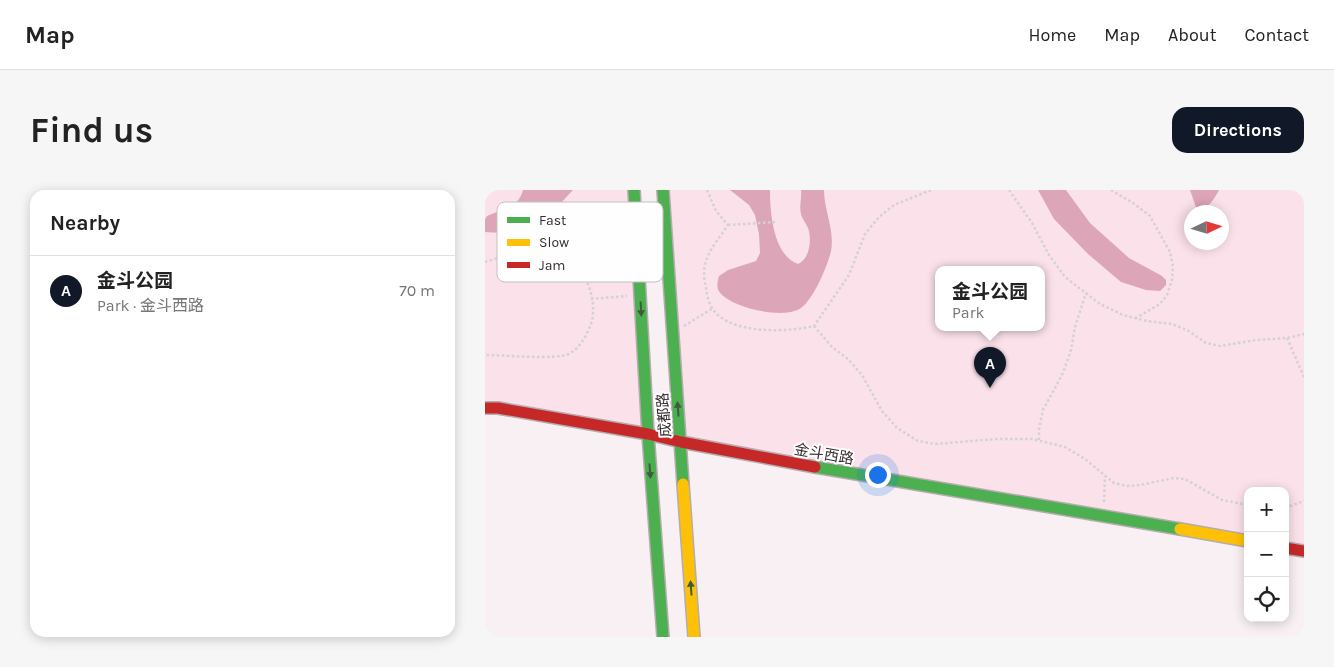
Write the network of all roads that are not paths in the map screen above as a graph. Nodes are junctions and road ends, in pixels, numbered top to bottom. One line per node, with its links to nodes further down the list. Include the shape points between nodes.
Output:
1 (663, 190): 5 (street, 成都路, one-way to 1)
2 (639, 282): 4 (street, 成都路, one-way to 4)
3 (485, 408): 4 (street, 金斗西路)
4 (648, 434): 5 (street, 金斗西路); 9 (street, 成都路, one-way to 9)
5 (681, 442): 6 (street, 金斗西路); 10 (street, 成都路, one-way to 5)
6 (1244, 540)
7 (1289, 549): 8 (street)
8 (1304, 551)
9 (663, 637)
10 (694, 637)

